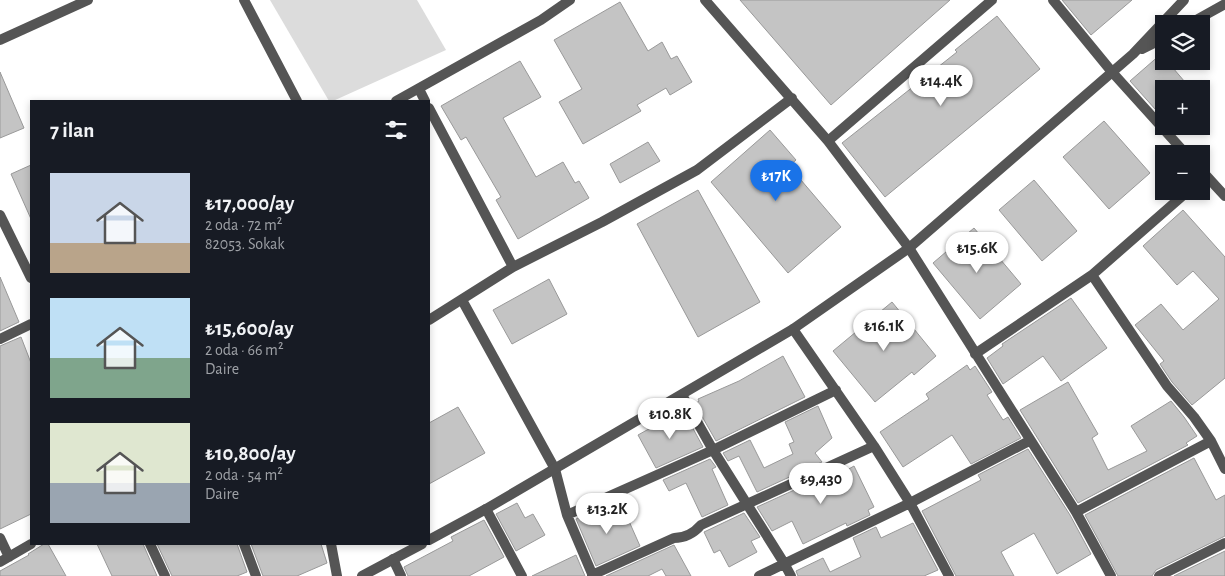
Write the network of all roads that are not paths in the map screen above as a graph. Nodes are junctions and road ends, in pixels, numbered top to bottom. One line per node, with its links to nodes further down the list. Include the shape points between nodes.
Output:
1 (88, 0): 10 (street)
2 (244, 0): 16 (street)
3 (570, 0): 14 (street, via 541,20)
4 (705, 0): 15 (street)
5 (992, 0): 20 (street)
6 (1053, 0): 13 (street)
7 (1184, 0): 12 (street)
8 (1225, 4): 9 (street)
9 (1205, 15)
10 (0, 40)
11 (1155, 43): 12 (street)
12 (1133, 54): 13 (street)
13 (1112, 72): 21 (street); 26 (street)
14 (418, 89): 17 (street); 18 (street)
15 (792, 98): 20 (street); 27 (street, via 697,170)
16 (296, 100)
17 (398, 100)
18 (424, 100)
19 (430, 110): 27 (street)
20 (828, 140): 26 (street)
21 (1178, 145)
22 (1210, 182): 23 (street)
23 (1225, 196)
24 (1178, 200): 28 (street)
25 (0, 215): 29 (street)
26 (909, 248): 33 (street); 35 (street)
27 (513, 266): 30 (street)
28 (1092, 275): 35 (street); 39 (street, via 1167,386)
29 (30, 276)
30 (462, 300): 31 (street); 42 (street)
31 (430, 319)
32 (30, 324): 34 (street)
33 (793, 329): 36 (street); 37 (street)
34 (0, 339)
35 (975, 354): 38 (street)
36 (836, 390): 40 (street); 41 (street)
37 (682, 395): 41 (street); 42 (street)
38 (1029, 441): 44 (street); 47 (street)
39 (1211, 441): 43 (street); 47 (street)
40 (874, 446): 44 (street); 45 (street)
41 (713, 450): 45 (street); 48 (street)
42 (555, 469): 46 (street); 48 (street)
43 (1225, 469)
44 (910, 503): 59 (street); 69 (street)
45 (747, 506): 59 (street); 60 (street)
46 (486, 509): 50 (street); 66 (street)
47 (1076, 512): 70 (street)
48 (567, 515): 60 (street)
49 (0, 538): 58 (street)
50 (430, 539)
51 (1225, 543): 71 (street)
52 (30, 545): 58 (street)
53 (150, 545): 61 (street)
54 (244, 545): 62 (street)
55 (331, 545): 63 (street)
56 (420, 545): 57 (street)
57 (393, 559): 64 (street); 65 (street)
58 (4, 560)
59 (784, 563): 67 (street); 68 (street)
60 (593, 575)
61 (165, 576)
62 (256, 576)
63 (337, 576)
64 (362, 576)
65 (401, 576)
66 (522, 576)
67 (759, 576)
68 (791, 576)
69 (949, 576)
70 (1112, 576)
71 (1159, 576)

